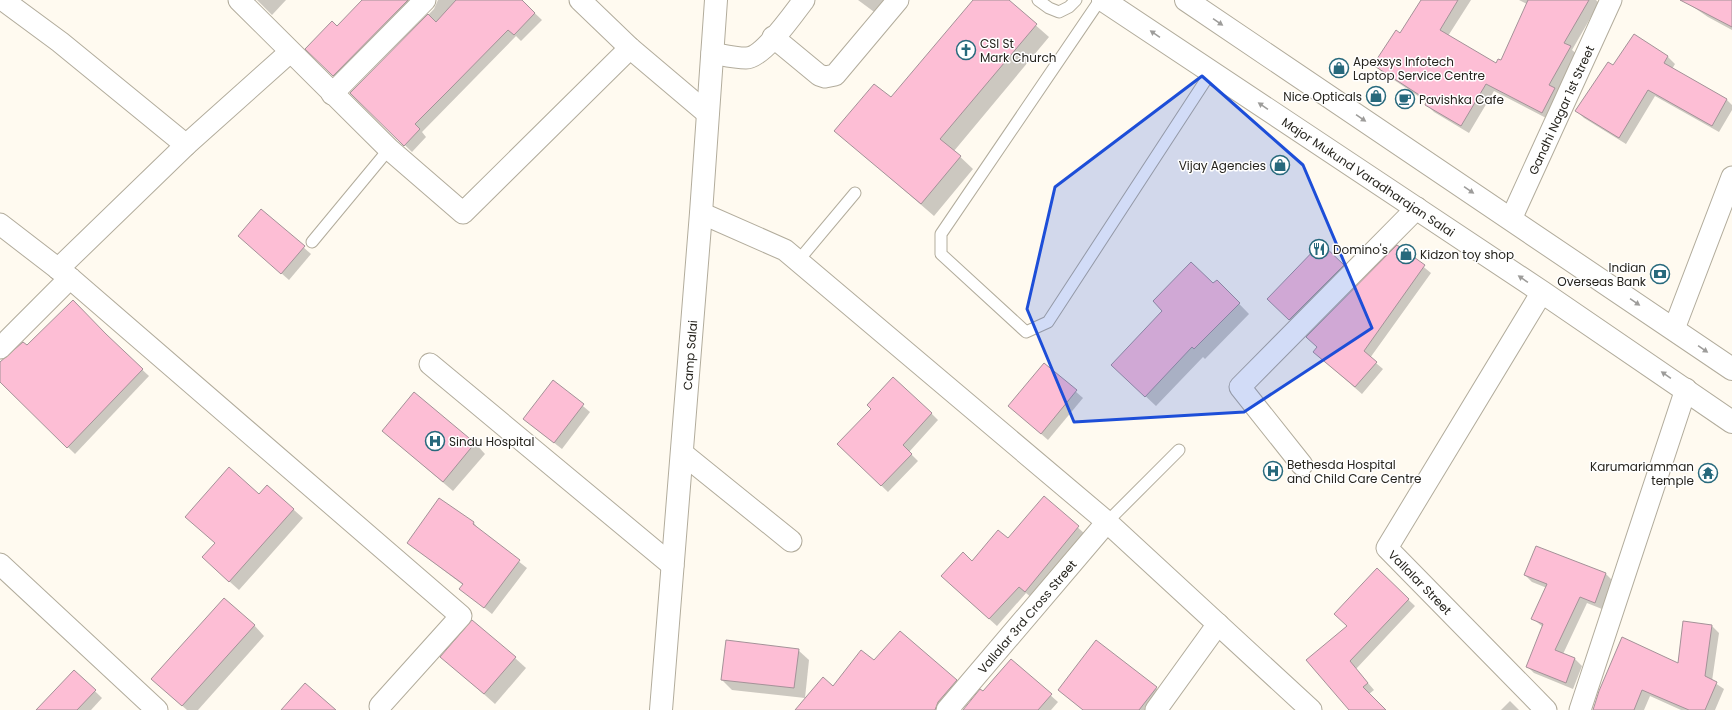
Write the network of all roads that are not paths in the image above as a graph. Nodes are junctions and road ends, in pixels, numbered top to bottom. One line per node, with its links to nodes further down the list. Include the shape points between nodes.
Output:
1 (3, 0): 21 (street, via 60,42)
2 (239, 0): 16 (street)
3 (425, 0): 19 (street)
4 (580, 0): 15 (street)
5 (716, 0): 17 (main road, Camp Salai)
6 (804, 0): 14 (street)
7 (898, 0): 14 (street, via 835,75 819,75)
8 (1038, 0): 9 (lane, via 1059,12)
9 (1076, 0)
10 (1100, 0): 18 (lane, via 941,234 941,254 1026,332 1048,322)
11 (1103, 0): 18 (main road, Major Mukund Varadharajan Salai, one-way to 11)
12 (1186, 0): 27 (main road, one-way to 27)
13 (1611, 0): 27 (street, Gandhi Nagar 1st Street)
14 (773, 37): 17 (street, via 756,55 747,58)
15 (630, 48): 20 (street); 22 (street, via 463,213)
16 (290, 52): 19 (street); 21 (street)
17 (712, 53): 20 (main road, Camp Salai)
18 (1211, 72): 25 (main road, Major Mukund Varadharajan Salai, one-way to 18)
19 (332, 94): 22 (street)
20 (708, 114): 26 (main road, Camp Salai)
21 (186, 145): 31 (street)
22 (389, 149): 29 (lane)
23 (1732, 177): 33 (street)
24 (855, 193): 30 (lane)
25 (1417, 208): 32 (main road, Major Mukund Varadharajan Salai, one-way to 25); 41 (street, via 1240,386)
26 (701, 213): 30 (street, via 785,250); 40 (main road, Camp Salai)
27 (1511, 219): 33 (main road, one-way to 33)
28 (0, 224): 31 (street)
29 (312, 242)
30 (798, 261): 42 (street)
31 (64, 274): 34 (street); 47 (street, via 461,616)
32 (1542, 292): 37 (main road, Major Mukund Varadharajan Salai, one-way to 32); 53 (street, Vallalar Street, via 1387,548)
33 (1674, 329): 36 (main road, one-way to 36)
34 (0, 348)
35 (430, 364): 45 (street)
36 (1732, 369)
37 (1686, 390): 38 (main road, Major Mukund Varadharajan Salai); 54 (street)
38 (1732, 422)
39 (1179, 450): 42 (lane)
40 (682, 453): 43 (street); 45 (main road, Camp Salai)
41 (1302, 464)
42 (1107, 522): 46 (street); 50 (street, Vallalar 3rd Cross Street)
43 (791, 541)
44 (0, 564): 48 (street)
45 (673, 566): 49 (main road, Camp Salai)
46 (1218, 624): 51 (street); 52 (street)
47 (381, 709)
48 (157, 710)
49 (661, 710)
50 (947, 710)
51 (1156, 710)
52 (1312, 710)
53 (1546, 710)
54 (1580, 710)

